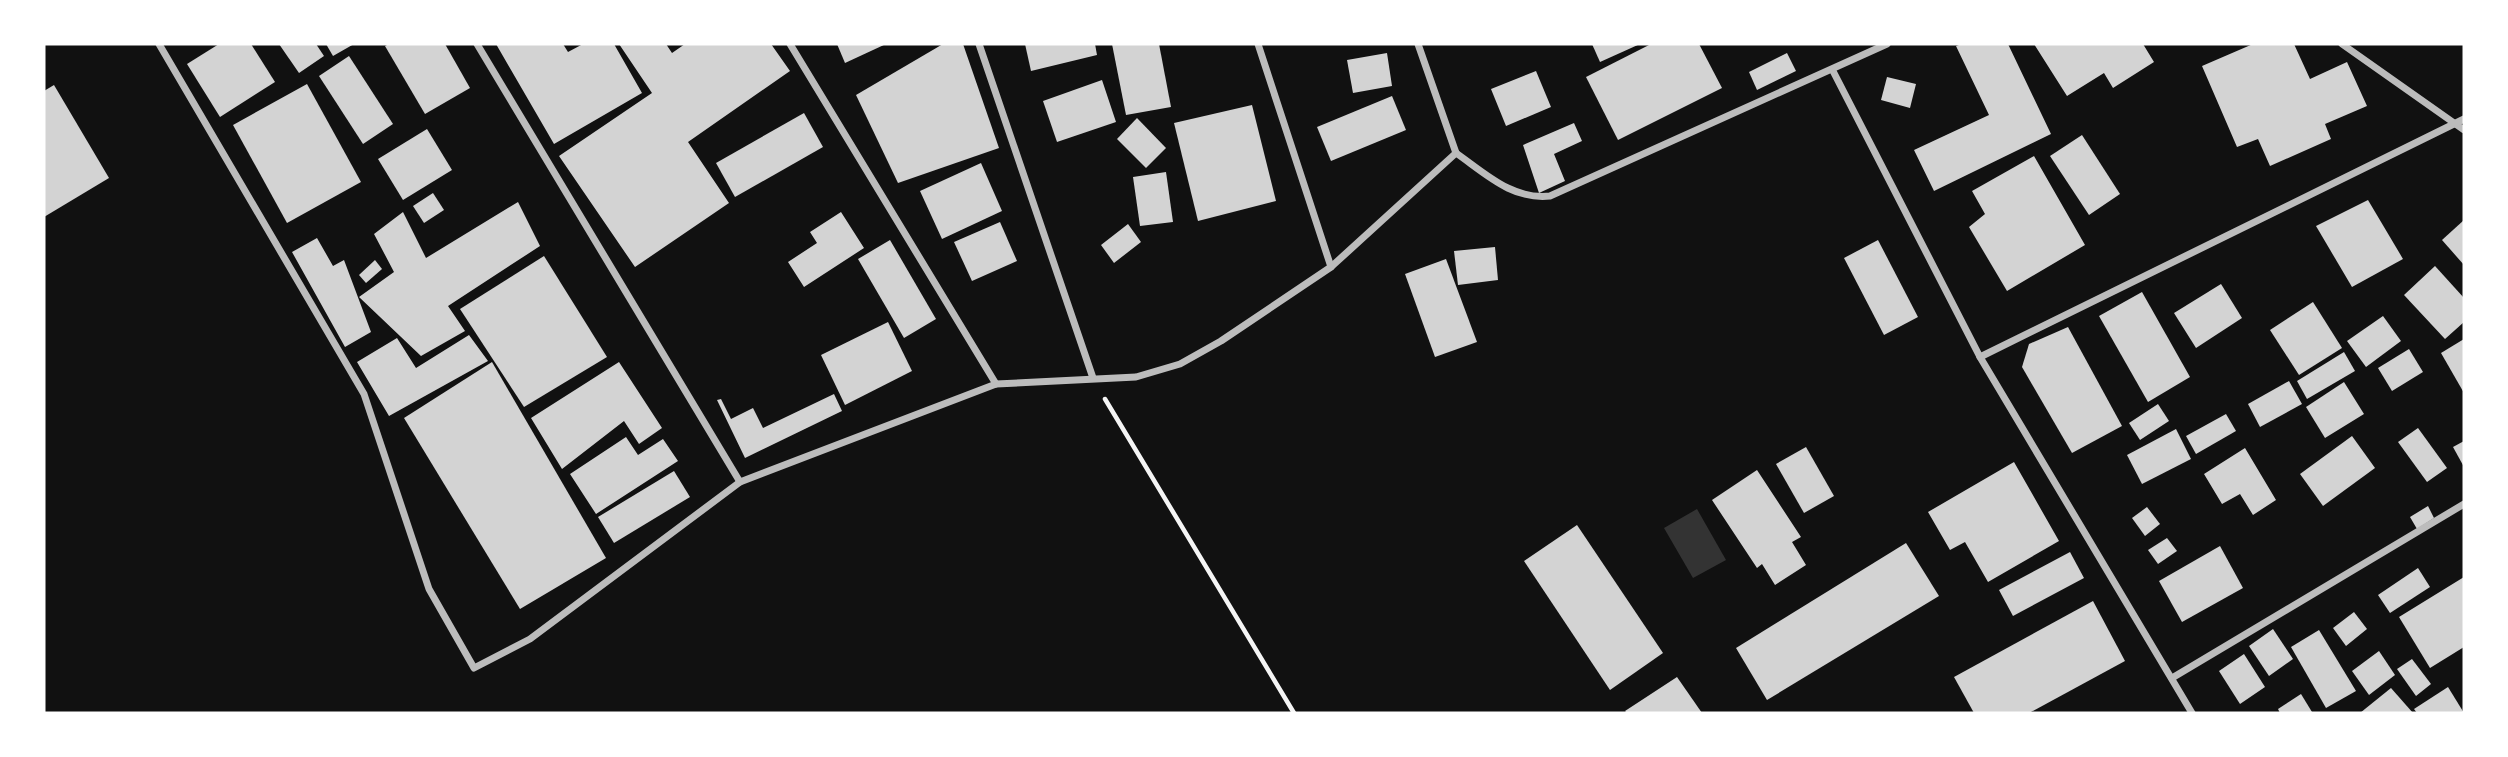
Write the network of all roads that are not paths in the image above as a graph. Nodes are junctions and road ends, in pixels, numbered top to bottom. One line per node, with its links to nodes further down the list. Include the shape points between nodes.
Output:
1 (159, 44): 18 (street, via 364,394 429,589 474,668 530,639)
2 (477, 44): 18 (street)
3 (789, 44): 17 (street)
4 (979, 44): 16 (street)
5 (1258, 44): 14 (street)
6 (1418, 44): 13 (street)
7 (1887, 44): 9 (street)
8 (2342, 44): 11 (street)
9 (1833, 71): 13 (street, via 1550,196 1530,198 1510,191); 15 (street)
10 (2464, 119): 11 (street)
11 (2454, 124): 12 (street); 15 (street)
12 (2464, 131)
13 (1456, 153): 14 (street)
14 (1331, 267): 16 (street, via 1180,364 1136,377)
15 (1980, 356): 20 (street)
16 (1093, 378): 17 (street)
17 (996, 384): 18 (street)
18 (740, 482)
19 (2464, 504): 20 (street)
20 (2172, 678): 21 (street)
21 (2192, 713)

